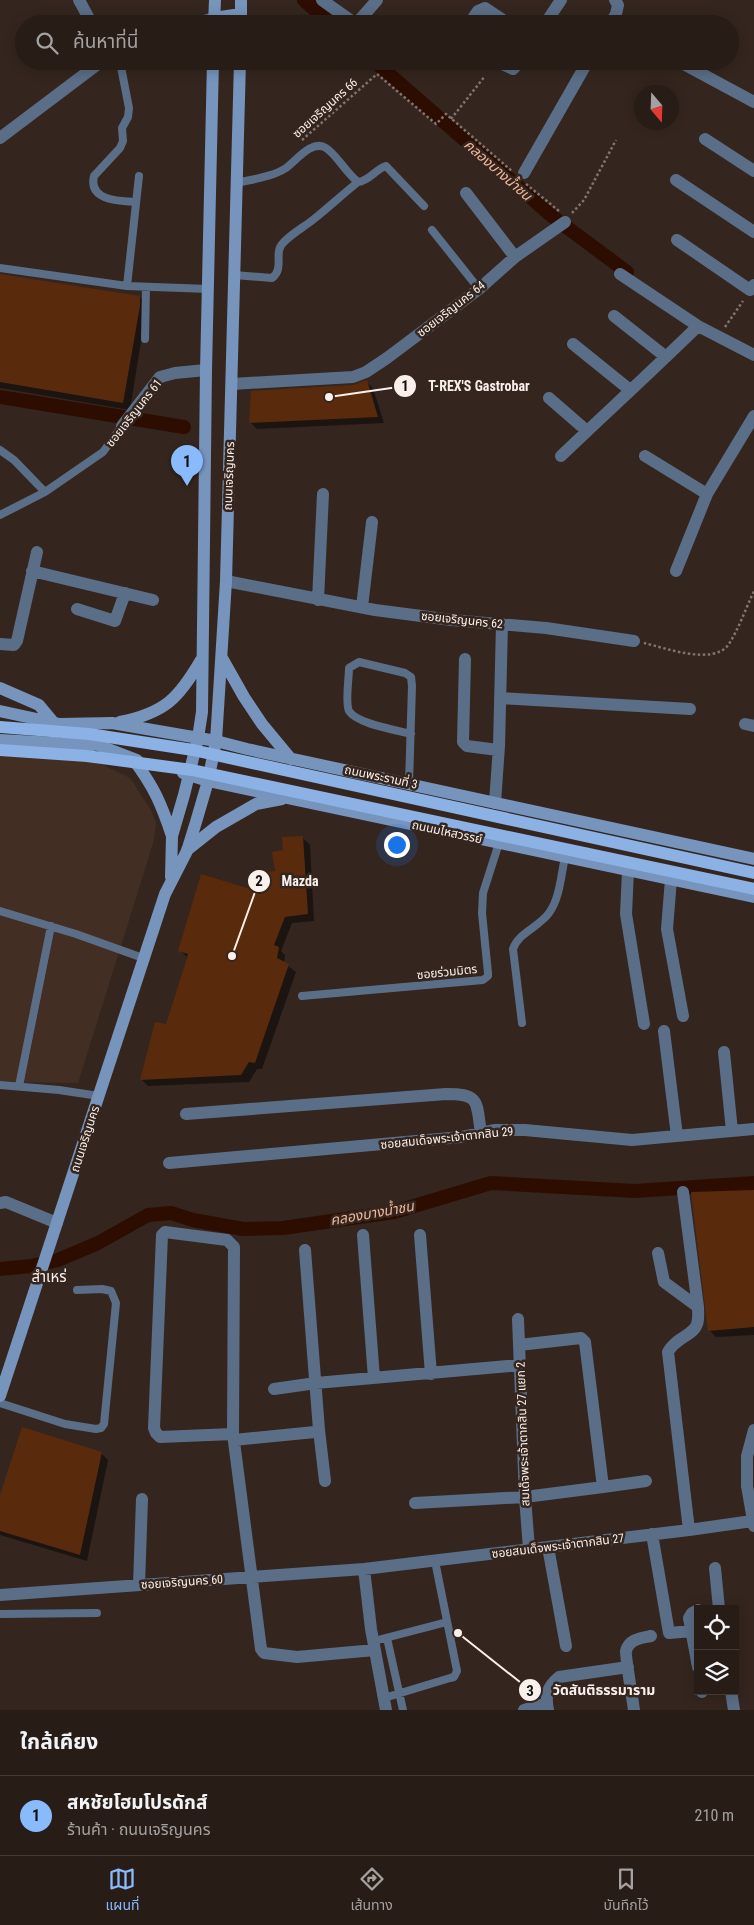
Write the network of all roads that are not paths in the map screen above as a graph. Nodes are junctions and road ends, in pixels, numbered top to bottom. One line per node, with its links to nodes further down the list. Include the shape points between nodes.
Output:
1 (79, 0): 9 (street)
2 (215, 0): 10 (main road)
3 (241, 0): 11 (main road)
4 (322, 0): 12 (street)
5 (377, 0): 13 (street)
6 (560, 0): 16 (street)
7 (615, 0): 17 (street, via 618,5)
8 (492, 5): 14 (street, via 481,8); 15 (street)
9 (87, 15)
10 (214, 15)
11 (241, 15)
12 (343, 15)
13 (364, 15)
14 (476, 15)
15 (501, 15)
16 (551, 15)
17 (615, 15)
18 (90, 70): 25 (street)
19 (122, 70): 34 (lane, via 129,108 122,128 122,141 93,181 105,199)
20 (213, 70): 47 (main road, ถนนเจริญนคร)
21 (240, 70): 32 (main road, ถนนเจริญนคร)
22 (583, 70): 29 (street)
23 (695, 70): 24 (street)
24 (754, 102)
25 (0, 138)
26 (705, 139): 27 (street)
27 (754, 171)
28 (139, 176): 34 (lane)
29 (522, 178)
30 (676, 180): 38 (street)
31 (358, 182): 32 (lane, via 327,148 321,146 305,152 284,169); 35 (lane, via 386,166); 43 (lane, via 284,242 279,251 279,269 272,278)
32 (237, 183): 43 (main road, ถนนเจริญนคร)
33 (466, 193): 40 (street)
34 (136, 202): 44 (lane)
35 (424, 206)
36 (564, 222): 40 (street, ซอยเจริญนคร 64)
37 (432, 230): 48 (lane)
38 (754, 232)
39 (677, 240): 46 (street)
40 (515, 257): 48 (street, ซอยเจริญนคร 64)
41 (0, 268): 44 (lane)
42 (620, 274): 50 (street)
43 (234, 276): 56 (main road, ถนนเจริญนคร)
44 (127, 286): 45 (lane)
45 (146, 287): 47 (lane); 51 (lane)
46 (752, 287)
47 (209, 289): 55 (main road, ถนนเจริญนคร)
48 (479, 289): 56 (street, ซอยเจริญนคร 64, via 366,372 353,377)
49 (614, 316): 54 (street)
50 (698, 326): 53 (street); 54 (street)
51 (145, 338)
52 (573, 344): 57 (street)
53 (754, 355)
54 (666, 357): 57 (street)
55 (206, 370): 60 (street, ซอยเจริญนคร 61, via 160,376); 82 (main road, ถนนเจริญนคร)
56 (232, 384): 73 (main road, ถนนเจริญนคร)
57 (630, 390): 61 (street)
58 (549, 398): 61 (street)
59 (754, 416): 67 (street)
60 (122, 426): 65 (lane, ซอยเจริญนคร 61, via 103,452)
61 (587, 431): 63 (street)
62 (0, 450): 65 (lane)
63 (561, 456)
64 (645, 456): 67 (street)
65 (44, 492): 68 (lane, ซอยเจริญนคร 61)
66 (323, 494): 76 (street)
67 (707, 494): 72 (street)
68 (0, 515)
69 (372, 522): 77 (street)
70 (37, 552): 71 (street)
71 (32, 571): 74 (street); 81 (street, via 17,641 14,645)
72 (676, 571)
73 (226, 580): 76 (street, ซอยเจริญนคร 62); 83 (main road, ถนนเจริญนคร)
74 (125, 593): 75 (street); 78 (street, via 115,621)
75 (153, 600)
76 (318, 600): 77 (street, ซอยเจริญนคร 62)
77 (362, 608): 79 (street, ซอยเจริญนคร 62)
78 (77, 609)
79 (502, 624): 80 (street, ซอยเจริญนคร 62); 86 (street)
80 (634, 641)
81 (0, 644)
82 (202, 658): 90 (main road, via 186,685 172,700 138,718); 93 (main road, ถนนเจริญนคร, via 202,712)
83 (222, 658): 95 (main road, ถนนเจริญนคร); 99 (main road, via 259,720)
84 (465, 660): 98 (street, via 463,742 467,746)
85 (0, 688): 89 (main road, via 39,705)
86 (500, 698): 87 (street); 98 (street)
87 (690, 709)
88 (0, 710): 89 (main road, ถนนมไหสวรรย์)
89 (57, 723): 90 (main road, ถนนมไหสวรรย์); 96 (main road, ถนนมไหสวรรย์)
90 (112, 723): 93 (main road, ถนนมไหสวรรย์)
91 (0, 727): 112 (main road, ถนนพระรามที่ 3, bridge, via 88,734 192,750)
92 (411, 734): 92 (lane, via 359,720 350,711 349,668 359,662 411,677); 103 (lane)
93 (198, 738): 95 (main road, ถนนมไหสวรรย์); 101 (main road, ถนนเจริญนคร)
94 (0, 740): 96 (main road)
95 (216, 741): 99 (main road, ถนนมไหสวรรย์); 102 (main road, ถนนเจริญนคร)
96 (98, 745): 100 (main road, ถนนมไหสวรรย์)
97 (0, 750): 115 (main road, bridge, via 87,756 192,770)
98 (498, 750): 105 (street)
99 (291, 758): 103 (main road, ถนนมไหสวรรย์)
100 (133, 759): 101 (main road, ถนนมไหสวรรย์); 106 (main road, via 160,800)
101 (189, 775): 102 (main road, ถนนมไหสวรรย์); 106 (main road, ถนนเจริญนคร)
102 (208, 781): 104 (main road, ถนนมไหสวรรย์); 108 (main road, ถนนเจริญนคร)
103 (409, 784): 105 (main road, ถนนมไหสวรรย์)
104 (287, 798): 107 (main road, ถนนมไหสวรรย์); 108 (main road, via 256,804 216,827)
105 (495, 803): 110 (main road, ถนนมไหสวรรย์)
106 (172, 836): 114 (main road, ถนนเจริญนคร)
107 (498, 843): 109 (main road, ถนนมไหสวรรย์); 120 (lane, ซอยร่วมมิตร, via 483,900 486,978)
108 (187, 851): 114 (main road, ถนนเจริญนคร)
109 (565, 857): 111 (main road, ถนนมไหสวรรย์); 122 (lane, via 558,895 550,913 515,943 513,949)
110 (754, 859)
111 (628, 871): 113 (main road, ถนนมไหสวรรย์); 123 (street, via 626,914)
112 (754, 873)
113 (671, 879): 116 (main road, ถนนมไหสวรรย์); 121 (street, via 667,929)
114 (170, 882): 119 (main road, ถนนเจริญนคร)
115 (754, 889)
116 (754, 897)
117 (0, 911): 118 (lane)
118 (51, 926): 119 (lane); 127 (lane)
119 (143, 958): 128 (main road, ถนนเจริญนคร)
120 (302, 996)
121 (683, 1016)
122 (522, 1023)
123 (644, 1024)
124 (664, 1031): 133 (street)
125 (724, 1052): 131 (street)
126 (0, 1085): 127 (lane)
127 (19, 1086): 128 (lane)
128 (99, 1096): 137 (main road, ถนนเจริญนคร)
129 (186, 1114): 132 (street, via 466,1094 477,1106)
130 (754, 1129): 131 (street, ซอยสมเด็จพระเจ้าตากสิน 29)
131 (732, 1131): 133 (street, ซอยสมเด็จพระเจ้าตากสิน 29)
132 (481, 1133): 133 (street, ซอยสมเด็จพระเจ้าตากสิน 29, via 525,1130 632,1140); 134 (street, ซอยสมเด็จพระเจ้าตากสิน 29)
133 (677, 1136)
134 (169, 1163)
135 (683, 1192): 143 (street)
136 (0, 1203): 137 (street, via 6,1202)
137 (55, 1227): 149 (main road, ถนนเจริญนคร)
138 (420, 1234): 147 (street)
139 (363, 1235): 148 (street)
140 (305, 1250): 150 (street)
141 (658, 1253): 143 (street, via 664,1282)
142 (77, 1290): 153 (lane, via 111,1291 116,1302 104,1424 96,1428 65,1424)
143 (698, 1307): 164 (street, via 697,1324 672,1344 668,1352)
144 (518, 1319): 145 (street, สมเด็จพระเจ้าตากสิน 27 แยก 2)
145 (519, 1345): 146 (street, สมเด็จพระเจ้าตากสิน 27 แยก 2); 159 (street, via 581,1338 585,1342)
146 (520, 1365): 147 (street); 160 (street, สมเด็จพระเจ้าตากสิน 27 แยก 2)
147 (432, 1374): 148 (street)
148 (374, 1378): 150 (street)
149 (3, 1380): 152 (main road, ถนนเจริญนคร)
150 (316, 1383): 151 (street); 154 (street)
151 (274, 1389)
152 (0, 1396)
153 (0, 1403)
154 (319, 1430): 156 (street); 158 (street)
155 (754, 1430): 163 (street, via 747,1456 747,1486)
156 (234, 1437): 156 (street, via 160,1437 154,1428 162,1235 165,1232 227,1240 234,1247); 171 (street)
157 (646, 1481): 159 (street)
158 (325, 1482)
159 (602, 1487): 160 (street)
160 (525, 1497): 162 (street); 167 (street, สมเด็จพระเจ้าตากสิน 27 แยก 2)
161 (142, 1499): 172 (street)
162 (415, 1503)
163 (753, 1523): 164 (street, ซอยสมเด็จพระเจ้าตากสิน 27)
164 (689, 1530): 165 (street, ซอยสมเด็จพระเจ้าตากสิน 27)
165 (652, 1534): 166 (street, ซอยสมเด็จพระเจ้าตากสิน 27); 179 (street, via 669,1634)
166 (548, 1547): 167 (street, ซอยสมเด็จพระเจ้าตากสิน 27); 183 (street)
167 (529, 1549): 168 (street, ซอยสมเด็จพระเจ้าตากสิน 27)
168 (435, 1561): 170 (street, ซอยสมเด็จพระเจ้าตากสิน 27); 178 (lane)
169 (714, 1568): 174 (street)
170 (364, 1569): 171 (street, ซอยเจริญนคร 60); 182 (street)
171 (252, 1577): 172 (street, ซอยเจริญนคร 60); 182 (street, via 258,1632 264,1653 297,1657)
172 (139, 1585): 173 (street, ซอยเจริญนคร 60)
173 (0, 1595)
174 (715, 1605)
175 (694, 1612): 179 (street, via 690,1618)
176 (97, 1613): 177 (lane)
177 (0, 1614)
178 (447, 1622): 181 (lane); 186 (lane, via 456,1675)
179 (692, 1631): 184 (street)
180 (651, 1636): 185 (street, via 631,1643 625,1652)
181 (387, 1638): 182 (lane); 186 (lane)
182 (374, 1646): 188 (street)
183 (566, 1646)
184 (695, 1650)
185 (628, 1667): 189 (street, via 559,1677 546,1692); 192 (street)
186 (400, 1694): 188 (lane); 190 (lane)
187 (732, 1695): 193 (street)
188 (385, 1704)
189 (547, 1707): 191 (street)
190 (403, 1710)
191 (524, 1710)
192 (634, 1710)
193 (734, 1710)

